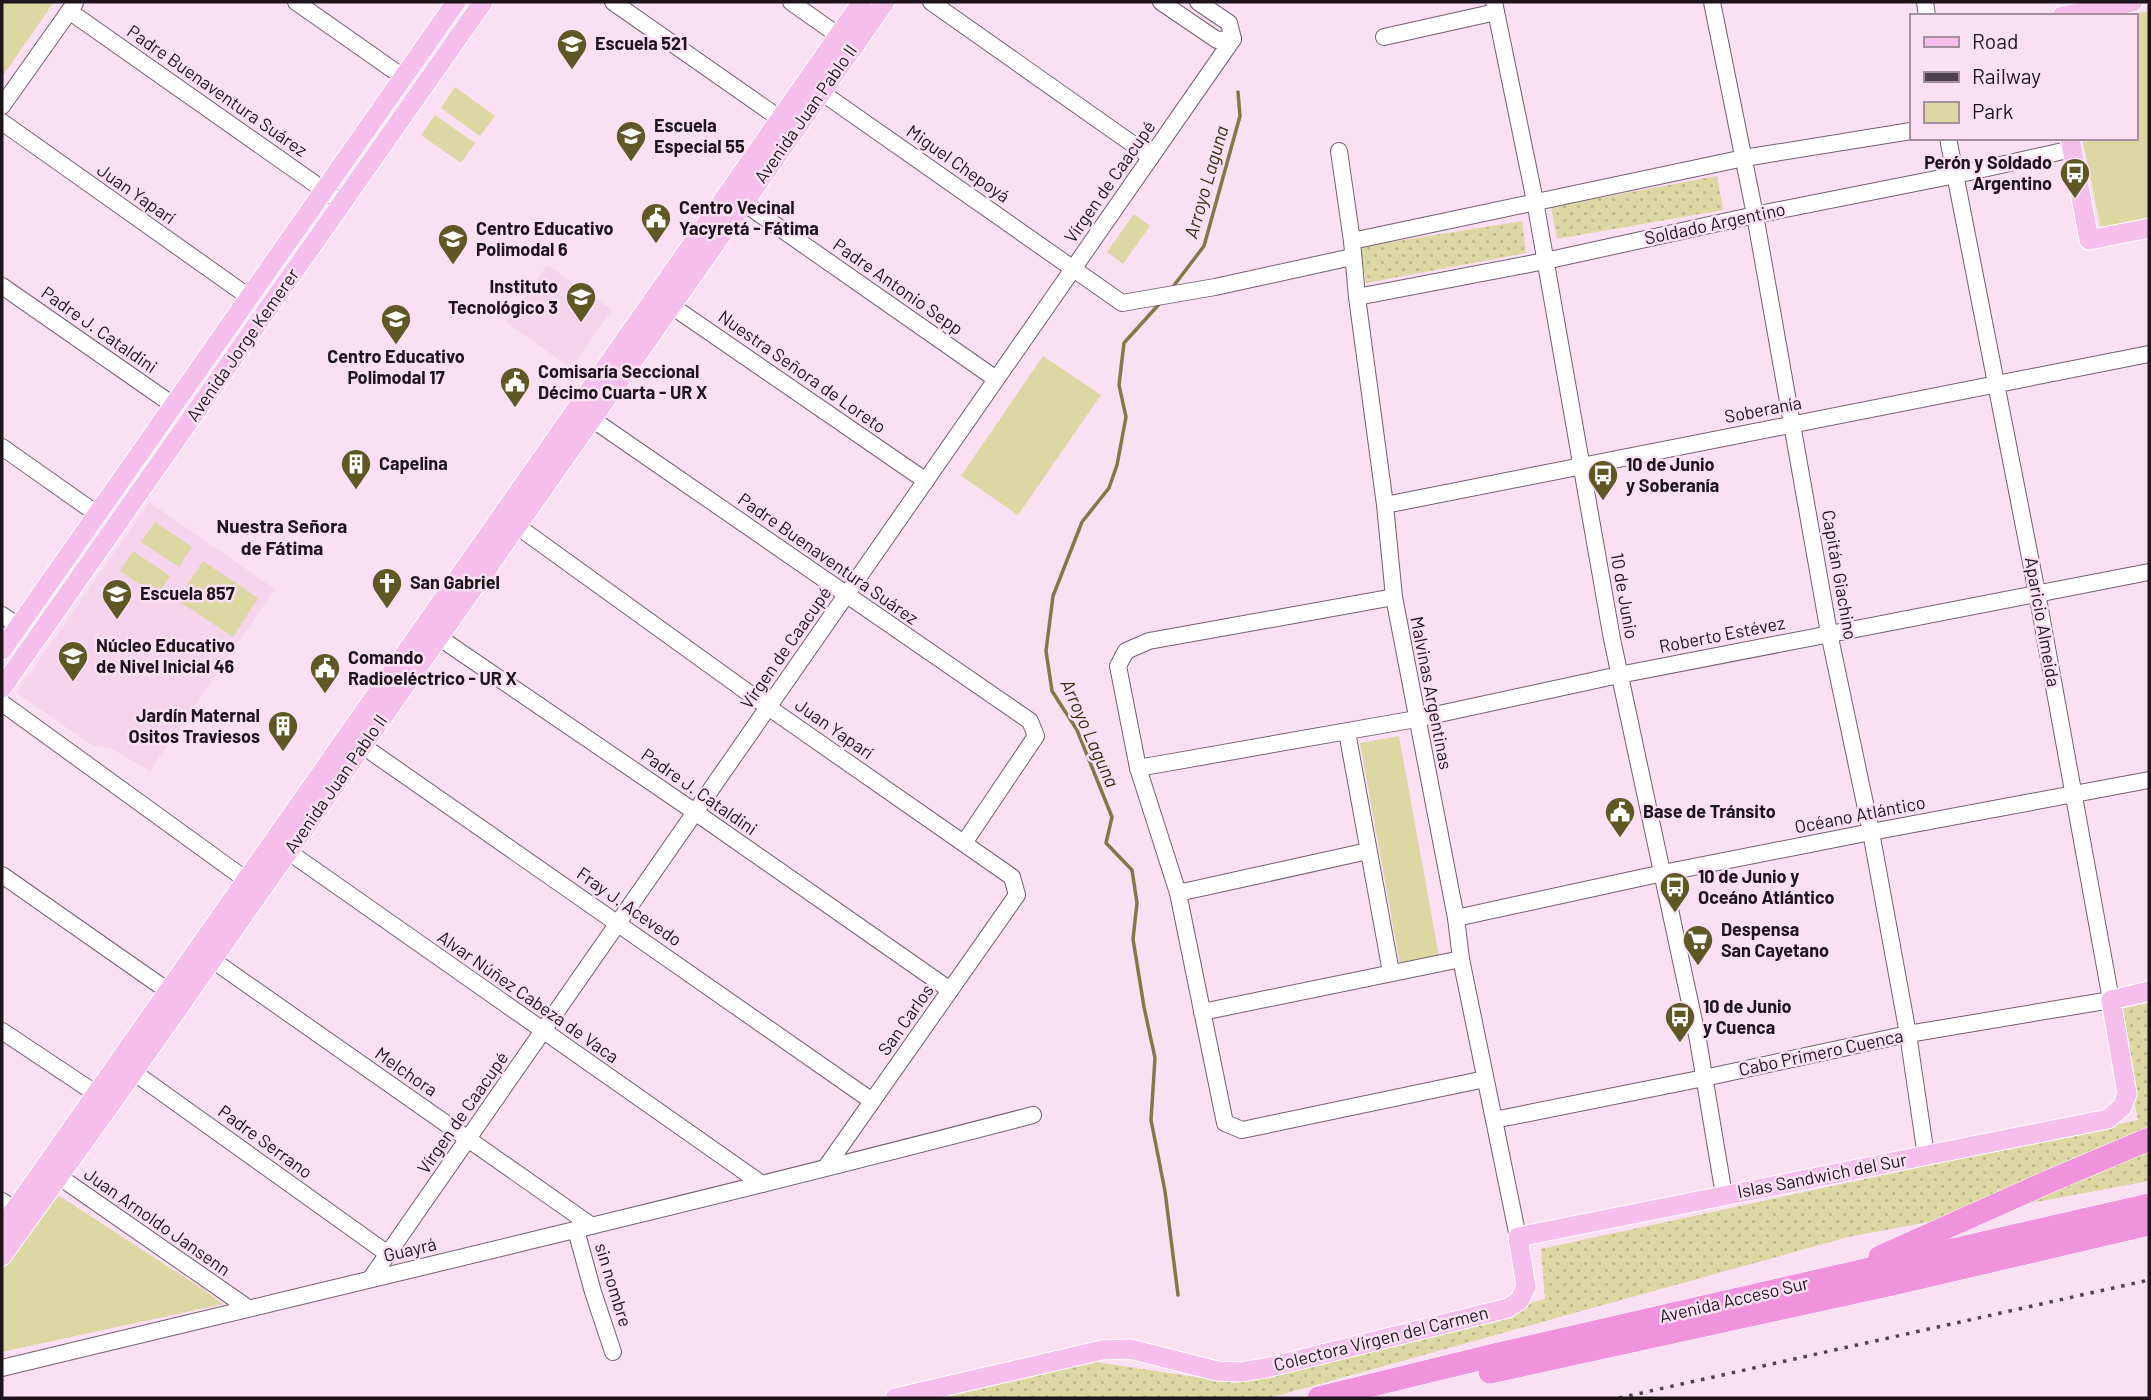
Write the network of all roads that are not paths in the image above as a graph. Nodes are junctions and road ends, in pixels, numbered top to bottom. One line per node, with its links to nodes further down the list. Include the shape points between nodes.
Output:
1 (296, 2): 19 (street)
2 (456, 2): 19 (main road, Avenida Jorge Kemerer)
3 (483, 2): 33 (main road, Avenida Jorge Kemerer)
4 (613, 2): 23 (street)
5 (791, 2): 16 (street)
6 (862, 2): 16 (main road, Avenida Juan Pablo II)
7 (885, 2): 20 (main road, Avenida Juan Pablo II)
8 (931, 2): 28 (street)
9 (1161, 2): 18 (street, via 1217,40)
10 (1198, 2): 18 (street, via 1229,23)
11 (1712, 2): 29 (street, Capitán Giachino)
12 (2128, 2): 15 (main road)
13 (1495, 4): 17 (street); 32 (street, 10 de Junio)
14 (73, 6): 21 (street); 31 (street, Padre Buenaventura Suárez)
15 (2071, 14)
16 (839, 36): 23 (main road, Avenida Juan Pablo II)
17 (1384, 37)
18 (1233, 39): 28 (street, Vírgen de Caacupé)
19 (403, 77): 31 (main road, Avenida Jorge Kemerer)
20 (821, 92): 23 (main road, Avenida Juan Pablo II); 39 (street, Miguel Chepoyá)
21 (2, 106)
22 (2, 122): 41 (street, Juan Yaparí)
23 (788, 124): 34 (main road, Avenida Juan Pablo II); 43 (main road, Avenida Juan Pablo II)
24 (1910, 131): 29 (street)
25 (1948, 140): 30 (street, Aparicio Almeida)
26 (2071, 144): 30 (street, Soldado Argentino); 36 (main road, via 2089,240)
27 (1339, 151): 37 (street, Malvinas Argentinas)
28 (1151, 157): 39 (street, Vírgen de Caacupé)
29 (1744, 158): 32 (street); 35 (street, Capitán Giachino)
30 (1956, 175): 35 (street, Soldado Argentino); 46 (street, Aparicio Almeida)
31 (325, 191): 33 (street, Padre Buenaventura Suárez); 41 (main road, Avenida Jorge Kemerer)
32 (1535, 201): 37 (street); 38 (street, 10 de Junio)
33 (342, 203): 66 (main road, Avenida Jorge Kemerer)
34 (744, 203): 43 (main road, Avenida Juan Pablo II); 45 (street, Padre Antonio Sepp)
35 (1755, 215): 38 (street, Soldado Argentino); 49 (street, Capitán Giachino)
36 (2149, 228)
37 (1352, 249): 39 (street, Miguel Chepoyá, via 1215,287 1122,303); 42 (street, Malvinas Argentinas)
38 (1545, 261): 42 (street, Soldado Argentino); 51 (street, 10 de Junio)
39 (1073, 268): 45 (street, Vírgen de Caacupé)
40 (2, 286): 47 (street, Padre J. Cataldini)
41 (249, 297): 47 (main road, Avenida Jorge Kemerer)
42 (1357, 297): 53 (street, Malvinas Argentinas)
43 (664, 301): 48 (main road, Avenida Juan Pablo II); 52 (street, Nuestra Señora de Loreto); 62 (main road, Avenida Juan Pablo II)
44 (2149, 354): 46 (street, Soberanía)
45 (996, 379): 52 (street, Vírgen de Caacupé)
46 (1997, 383): 49 (street, Soberanía); 57 (street, Aparicio Almeida)
47 (173, 405): 54 (main road, Avenida Jorge Kemerer)
48 (592, 419): 55 (main road, Avenida Juan Pablo II); 58 (street, Padre Buenaventura Suárez)
49 (1792, 424): 51 (street, Soberanía); 63 (street, Capitán Giachino)
50 (2, 447): 54 (street)
51 (1581, 467): 53 (street, Soberanía); 65 (street, 10 de Junio)
52 (926, 481): 58 (street, Vírgen de Caacupé)
53 (1385, 505): 59 (street, Malvinas Argentinas)
54 (97, 514): 61 (main road, Avenida Jorge Kemerer)
55 (517, 526): 62 (main road, Avenida Juan Pablo II); 68 (street, Juan Yaparí)
56 (2149, 572): 57 (street, Roberto Estévez)
57 (2038, 593): 63 (street, Roberto Estévez); 74 (street, Aparicio Almeida)
58 (846, 595): 68 (street, Vírgen de Caacupé); 77 (street, Padre Buenaventura Suárez, via 1030,721 1036,736)
59 (1394, 597): 69 (street, Malvinas Argentinas); 72 (street, via 1149,641 1126,651 1118,666)
60 (2, 615): 61 (street)
61 (18, 626): 64 (main road, Avenida Jorge Kemerer)
62 (431, 632): 71 (main road, Avenida Juan Pablo II); 75 (street, Padre J. Cataldini); 78 (main road, Avenida Juan Pablo II)
63 (1829, 633): 65 (street, Roberto Estévez); 76 (street, Capitán Giachino)
64 (2, 650)
65 (1619, 675): 69 (street, Roberto Estévez); 80 (street, 10 de Junio)
66 (2, 688)
67 (2, 703): 82 (street)
68 (768, 707): 75 (street, Vírgen de Caacupé); 77 (street, Juan Yaparí)
69 (1416, 719): 70 (street, Roberto Estévez); 85 (street, Malvinas Argentinas)
70 (1347, 732): 72 (street, Roberto Estévez); 79 (street)
71 (363, 746): 78 (main road, Avenida Juan Pablo II); 86 (street, Fray J. Acevedo)
72 (1138, 768): 83 (street)
73 (2149, 780): 74 (street, Océano Atlántico)
74 (2073, 795): 76 (street, Océano Atlántico); 93 (street, Aparicio Almeida)
75 (695, 812): 86 (street, Vírgen de Caacupé); 90 (street, Padre J. Cataldini)
76 (1871, 832): 80 (street, Océano Atlántico); 97 (street, Capitán Giachino)
77 (964, 843): 84 (street, Juan Yaparí, via 1012,877)
78 (281, 847): 82 (main road, Avenida Juan Pablo II); 96 (street, Alvar Núñez Cabeza de Vaca)
79 (1368, 851): 83 (street); 89 (street)
80 (1663, 873): 85 (street, Océano Atlántico); 99 (street, 10 de Junio)
81 (2, 875): 92 (street)
82 (254, 885): 87 (main road, Avenida Juan Pablo II)
83 (1178, 893): 94 (street)
84 (1017, 895): 90 (street, San Carlos)
85 (1456, 918): 88 (street, Malvinas Argentinas)
86 (618, 923): 96 (street, Vírgen de Caacupé); 102 (street, Fray J. Acevedo)
87 (205, 955): 92 (main road, Avenida Juan Pablo II); 106 (street, Melchora)
88 (1461, 959): 89 (street); 100 (street, Malvinas Argentinas)
89 (1391, 972): 94 (street)
90 (950, 990): 102 (street, San Carlos)
91 (2149, 991): 93 (main road, Cabo Primero Cuenca)
92 (176, 996): 98 (main road, Avenida Juan Pablo II)
93 (2111, 1000): 97 (street, Cabo Primero Cuenca); 103 (main road, Aparicio Almeida, via 2127,1094)
94 (1202, 1012): 100 (street, via 1225,1124 1242,1130)
95 (2, 1031): 101 (street)
96 (543, 1031): 106 (street, Vírgen de Caacupé); 111 (street, Alvar Núñez Cabeza de Vaca)
97 (1908, 1034): 99 (street, Cabo Primero Cuenca); 108 (street, Capitán Giachino)
98 (126, 1067): 101 (main road, Avenida Juan Pablo II); 119 (street, Padre Serrano)
99 (1703, 1078): 105 (street, Cabo Primero Cuenca); 112 (street, 10 de Junio)
100 (1485, 1079): 105 (street, Malvinas Argentinas)
101 (104, 1099): 110 (main road, Avenida Juan Pablo II)
102 (872, 1101): 109 (street, San Carlos)
103 (2122, 1107): 108 (main road, Islas Sandwich del Sur, via 2108,1119)
104 (1033, 1115): 109 (street, Guayrá)
105 (1494, 1120): 118 (street, Malvinas Argentinas)
106 (468, 1139): 117 (street, Melchora); 119 (street, Vírgen de Caacupé)
107 (2149, 1139): 121 (highway)
108 (1926, 1156): 112 (main road, Islas Sandwich del Sur)
109 (826, 1167): 111 (street, Guayrá)
110 (52, 1172): 113 (main road, Avenida Juan Pablo II); 120 (main road, Avenida Juan Pablo II); 123 (street, Juan Arnoldo Jansenn)
111 (762, 1184): 117 (street, Guayrá)
112 (1724, 1195): 118 (main road, Islas Sandwich del Sur)
113 (9, 1205): 116 (main road, Avenida Juan Pablo II)
114 (2149, 1205): 121 (highway, Avenida Acceso Sur)
115 (2149, 1224): 128 (highway, Avenida Acceso Sur)
116 (2, 1228)
117 (584, 1228): 122 (street, Guayrá); 124 (street, sin nombre, via 593,1293)
118 (1518, 1237): 126 (main road, Colectora Vírgen del Carmen, via 1526,1287 1508,1308 1241,1372 1217,1371 1130,1349 1102,1350)
119 (388, 1254): 122 (street, Vírgen de Caacupé)
120 (2, 1256)
121 (1836, 1276): 127 (highway, Avenida Acceso Sur)
122 (371, 1278): 123 (street, Guayrá)
123 (248, 1308): 125 (street, Guayrá)
124 (613, 1352)
125 (2, 1368)
126 (895, 1398)
127 (1320, 1398)
128 (1385, 1398)

